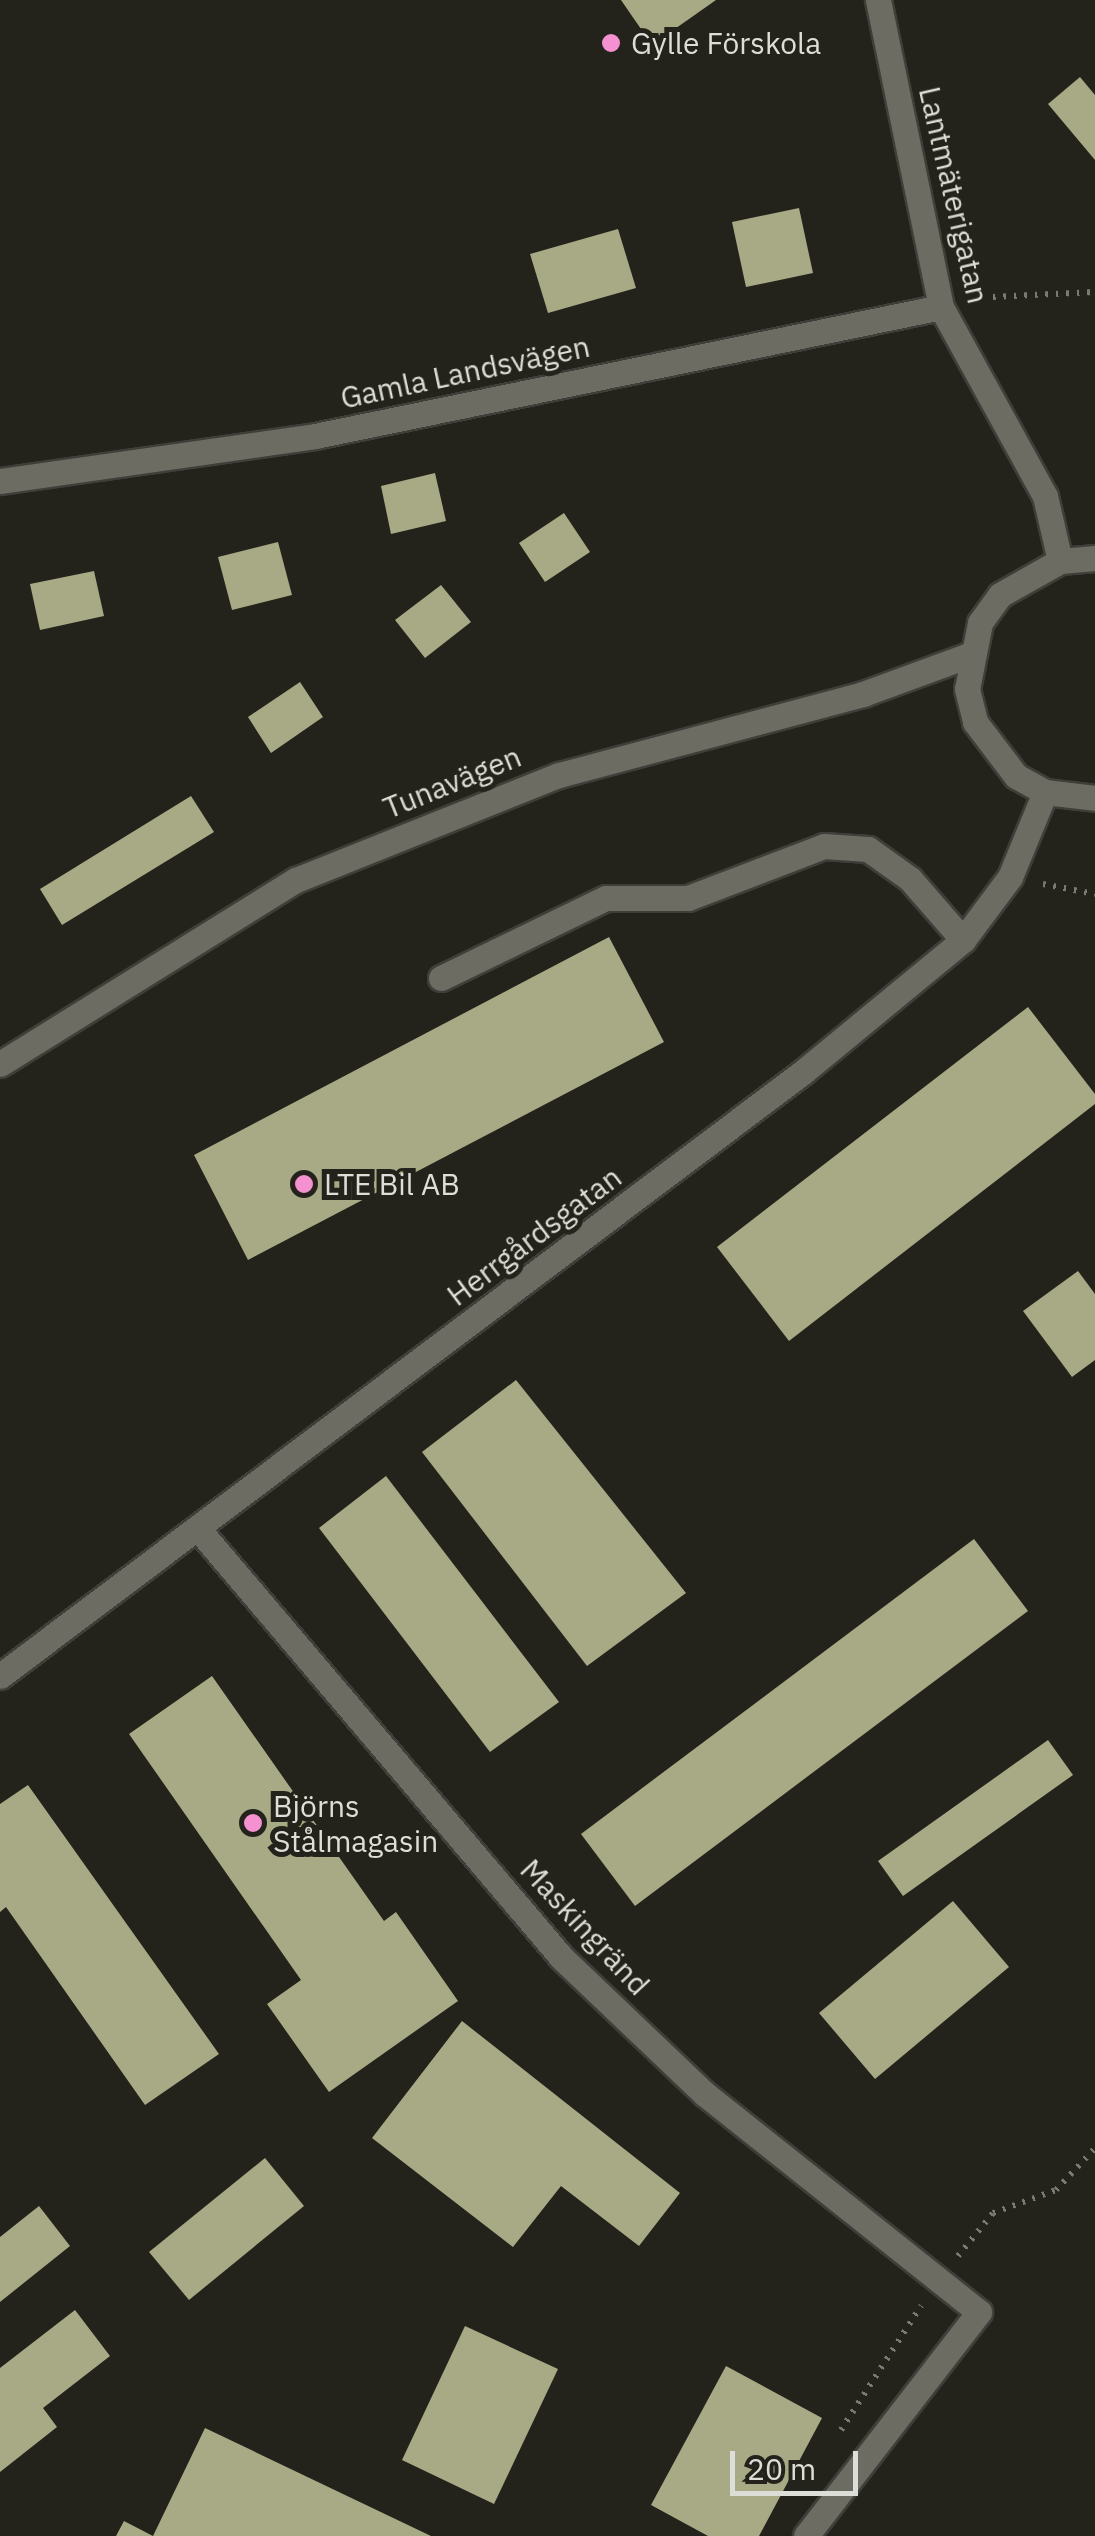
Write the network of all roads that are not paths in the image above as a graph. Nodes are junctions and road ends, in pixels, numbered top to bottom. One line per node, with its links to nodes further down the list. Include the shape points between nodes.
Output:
1 (878, 0): 2 (street, Lantmäterigatan)
2 (941, 307): 3 (street, Gamla Landsvägen, via 316,436); 5 (street, Lantmäterigatan, via 1045,496)
3 (0, 481)
4 (1095, 558): 5 (street)
5 (1060, 560): 6 (street, via 1000,595 980,622)
6 (969, 656): 7 (street, via 975,722 992,752); 11 (street, Tunavägen, via 863,694 559,774 296,880)
7 (1045, 792): 8 (street); 9 (street, Herrgårdsgatan, via 1010,877)
8 (1095, 798)
9 (962, 940): 10 (street, via 910,879 868,848 824,846 688,898 606,898); 12 (street, Herrgårdsgatan, via 803,1072)
10 (442, 978)
11 (0, 1064)
12 (199, 1530): 13 (street, Herrgårdsgatan); 14 (street, Maskingränd, via 562,1958 705,2094 979,2312)
13 (0, 1676)
14 (806, 2536)

